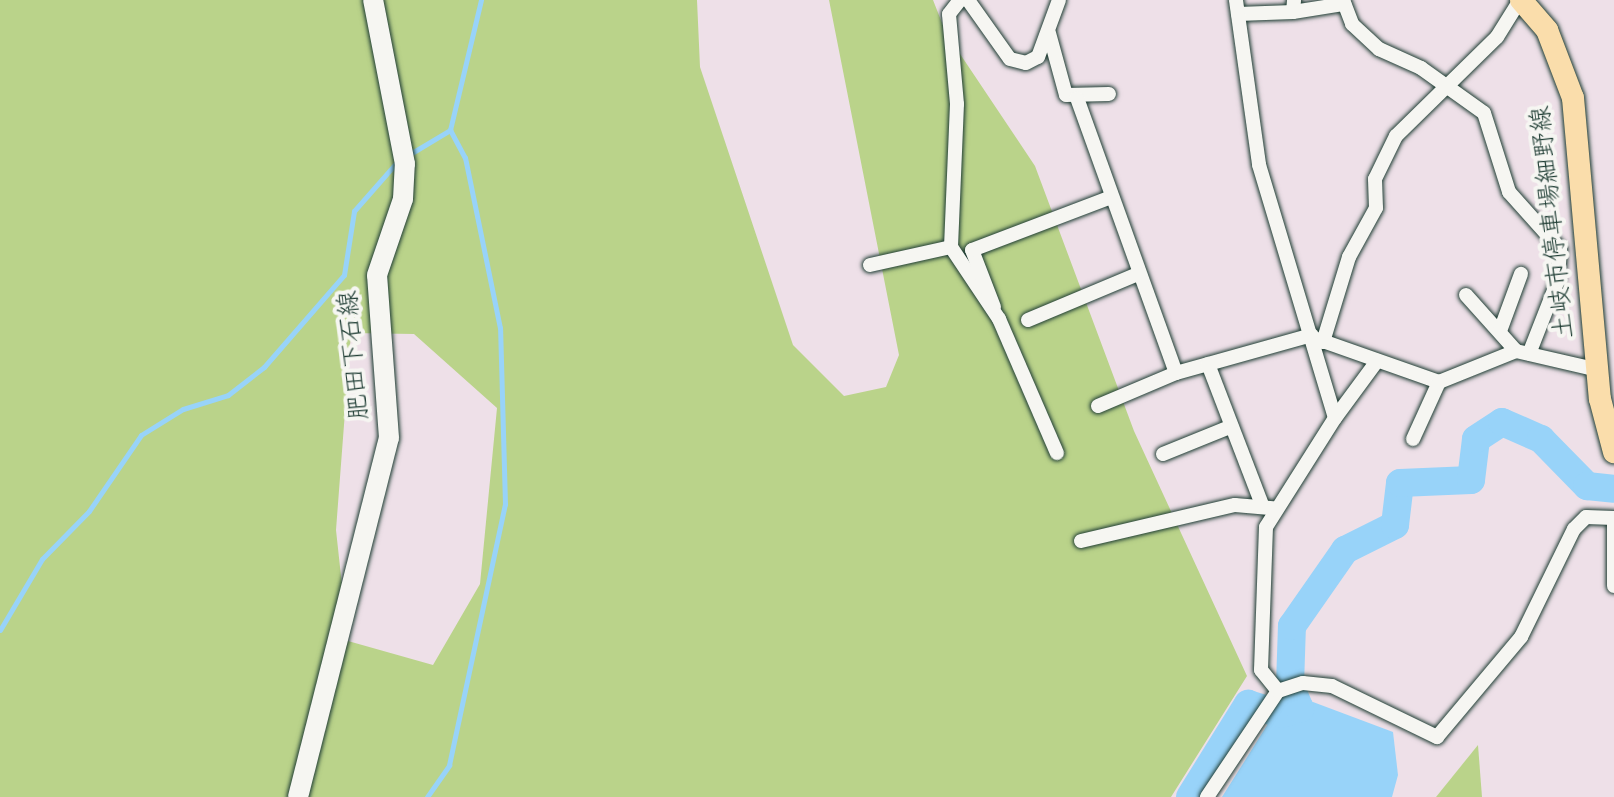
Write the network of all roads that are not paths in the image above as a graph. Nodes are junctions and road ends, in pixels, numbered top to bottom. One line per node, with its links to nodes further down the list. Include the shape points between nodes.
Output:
1 (373, 0): 42 (main road, 肥田下石線, via 405,164 403,199 377,275 389,438)
2 (960, 0): 14 (street, via 949,14 957,104)
3 (968, 0): 9 (street, via 1010,59 1038,57)
4 (1059, 0): 9 (street)
5 (1520, 0): 10 (street, via 1497,37); 26 (main road, 土岐市停車場細野線, via 1547,30 1573,98)
6 (1343, 2): 7 (street); 10 (street, via 1379,49)
7 (1294, 6): 8 (street)
8 (1237, 7): 22 (street, via 1259,164)
9 (1049, 33): 12 (street, via 1066,95)
10 (1443, 84): 22 (street, via 1412,113 1382,162 1376,208); 23 (street, via 1484,113 1509,192 1560,249 1558,280)
11 (1109, 94): 12 (street)
12 (1077, 98): 13 (street)
13 (1109, 198): 16 (street); 19 (street, via 972,250)
14 (951, 247): 15 (street); 19 (street)
15 (870, 265)
16 (1138, 274): 20 (street); 27 (street)
17 (1521, 274): 21 (street)
18 (1466, 295): 21 (street)
19 (993, 313): 35 (street)
20 (1028, 320)
21 (1500, 331): 23 (street)
22 (1316, 338): 24 (street); 25 (street); 31 (street)
23 (1523, 352): 26 (street); 28 (street)
24 (1377, 361): 28 (street); 31 (street)
25 (1208, 364): 27 (street); 32 (street)
26 (1598, 370): 29 (main road, 土岐市停車場細野線)
27 (1176, 373): 30 (street)
28 (1439, 382): 33 (street)
29 (1607, 394): 34 (main road, 土岐市停車場細野線)
30 (1098, 406)
31 (1335, 418): 37 (street)
32 (1232, 426): 36 (street); 37 (street)
33 (1413, 439)
34 (1614, 452)
35 (1057, 453)
36 (1163, 454)
37 (1268, 506): 39 (street); 41 (street, via 1261,670)
38 (1614, 520): 40 (street); 41 (street, via 1586,517 1574,529 1521,637 1437,737 1332,686 1303,683)
39 (1081, 541)
40 (1614, 586)
41 (1278, 691): 43 (street)
42 (298, 797)
43 (1207, 797)

